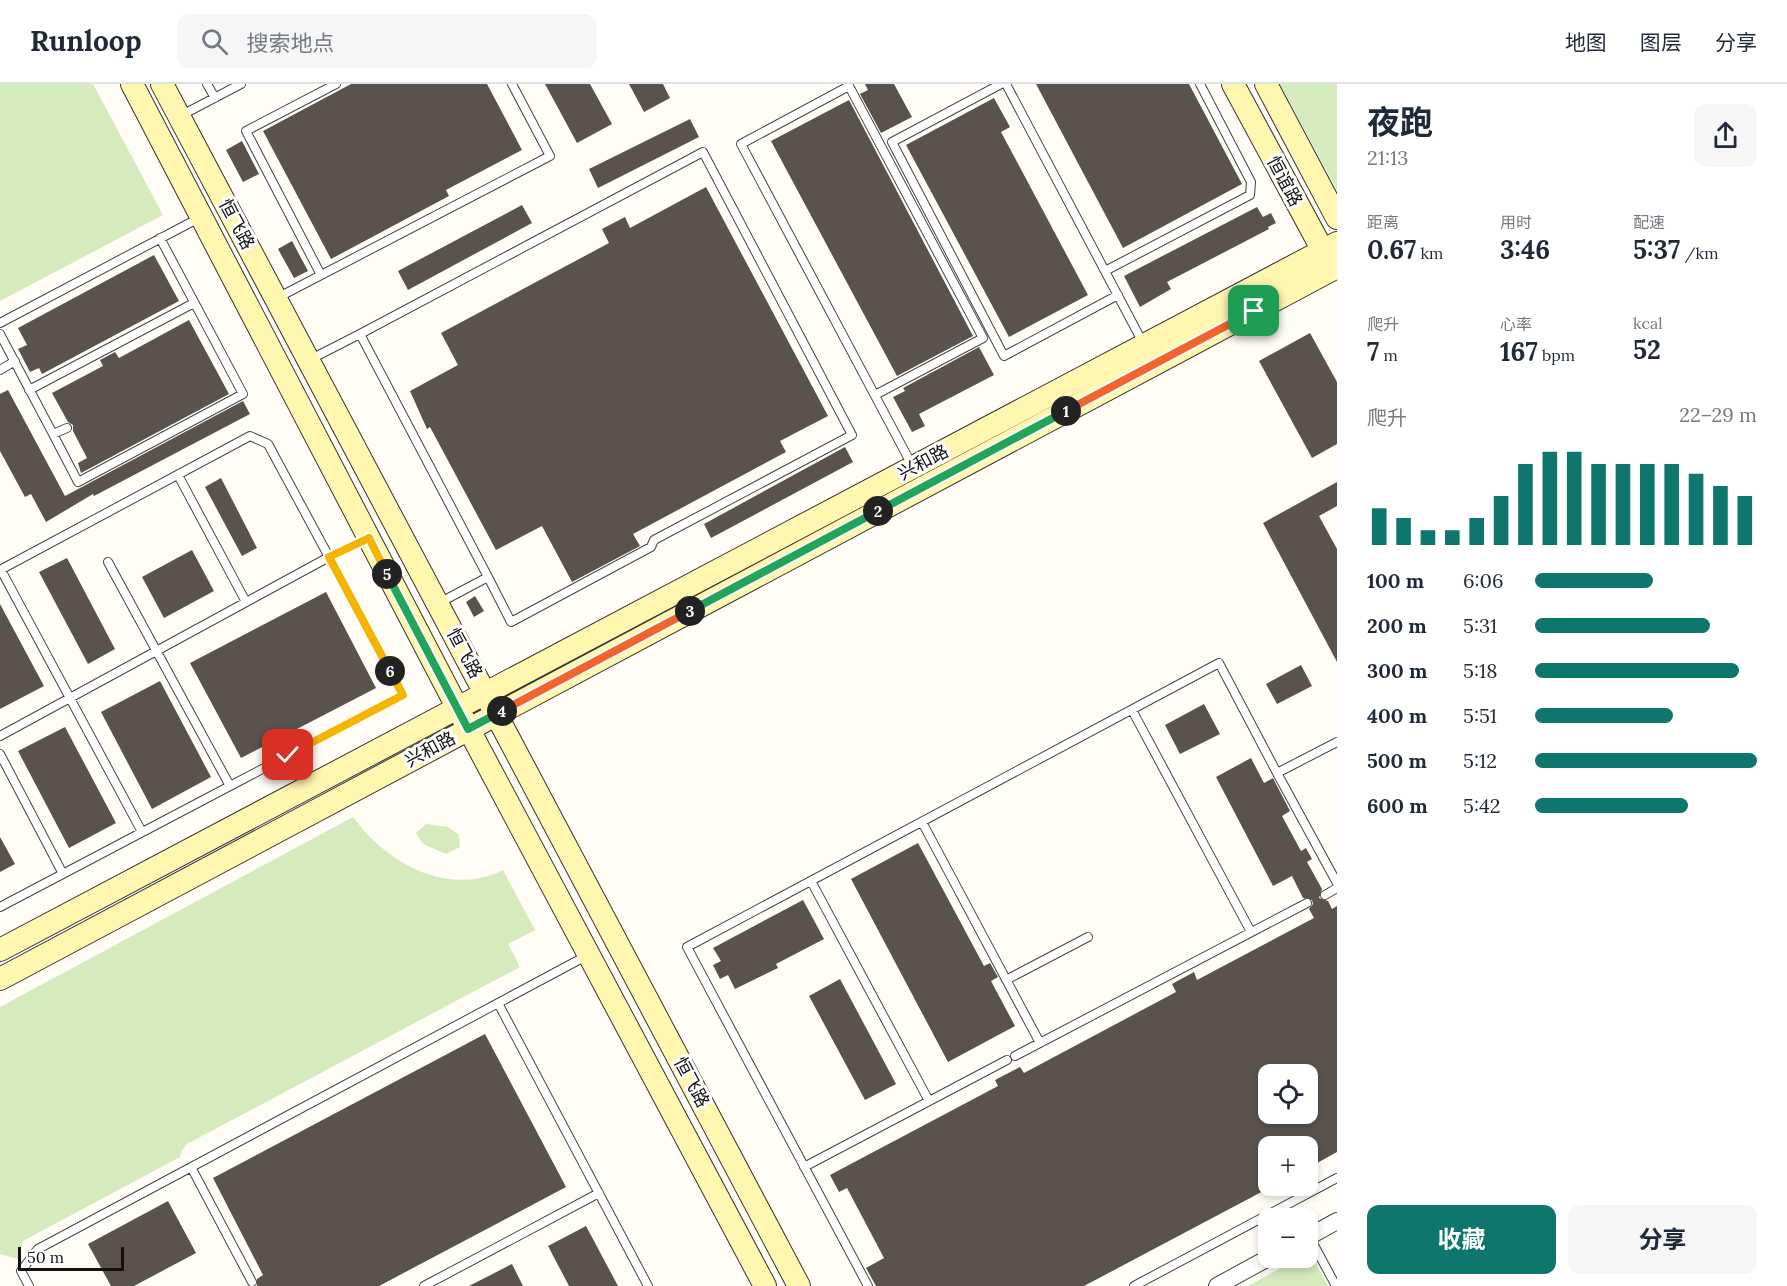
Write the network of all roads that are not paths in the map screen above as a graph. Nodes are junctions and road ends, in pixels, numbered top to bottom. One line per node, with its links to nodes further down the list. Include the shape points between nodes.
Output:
1 (132, 84): 14 (main road, 恒飞路)
2 (162, 84): 13 (main road, 恒飞路)
3 (207, 84): 12 (lane)
4 (241, 84): 12 (lane)
5 (336, 84): 19 (lane, via 246,131)
6 (512, 84): 19 (lane, via 550,156)
7 (1000, 84): 20 (lane, via 891,142 1004,356)
8 (1006, 84): 18 (lane)
9 (1200, 84): 18 (lane, via 1251,182 1250,195)
10 (1233, 84): 17 (main road, 恒谊路)
11 (1266, 84): 15 (main road, 恒谊路)
12 (215, 98): 13 (lane)
13 (180, 117): 21 (main road, 恒飞路)
14 (201, 216): 16 (lane); 36 (main road, 恒飞路)
15 (1337, 218)
16 (160, 238): 22 (lane); 23 (lane)
17 (1333, 262): 26 (main road, 兴和路); 47 (main road, 兴和路)
18 (1105, 271): 20 (lane)
19 (321, 275): 21 (lane)
20 (1118, 295): 26 (lane)
21 (276, 298): 27 (main road, 恒飞路)
22 (194, 303): 30 (lane); 33 (lane, via 243,394 78,482)
23 (0, 323)
24 (0, 334): 28 (lane)
25 (360, 334): 27 (lane); 40 (lane); 40 (lane, via 703,152 852,435 654,540 651,548 511,622)
26 (1144, 345): 34 (main road, 兴和路)
27 (309, 360): 42 (main road, 恒飞路)
28 (15, 362): 29 (lane); 30 (lane)
29 (0, 370)
30 (29, 390): 33 (lane)
31 (875, 395): 31 (lane, via 741,144 849,86 983,338); 34 (lane)
32 (67, 428): 33 (lane)
33 (53, 434)
34 (914, 467): 44 (main road, 兴和路)
35 (178, 475): 37 (lane, via 250,436 268,444); 39 (lane); 41 (lane)
36 (369, 538): 37 (lane); 48 (main road, 恒飞路)
37 (329, 557): 41 (lane); 53 (lane, via 403,695)
38 (108, 562): 43 (lane)
39 (0, 570): 45 (lane)
40 (488, 577): 42 (lane)
41 (246, 602): 43 (lane)
42 (439, 603): 44 (main road, 恒飞路)
43 (156, 651): 45 (lane); 53 (lane)
44 (487, 693): 47 (main road, 恒飞路); 48 (main road, 兴和路)
45 (70, 697): 49 (lane); 55 (lane)
46 (1132, 710): 52 (lane, via 1219,663); 54 (lane); 63 (lane)
47 (497, 714): 48 (main road, 兴和路); 85 (main road, 恒飞路)
48 (463, 719): 65 (main road, 兴和路); 66 (main road, 恒飞路); 67 (main road, 兴和路)
49 (0, 736)
50 (1337, 741): 52 (lane)
51 (0, 754): 56 (lane)
52 (1277, 773): 58 (lane)
53 (230, 786): 55 (lane)
54 (922, 822): 57 (lane); 68 (lane)
55 (142, 832): 56 (lane)
56 (63, 874): 62 (lane)
57 (811, 881): 71 (lane); 73 (lane, via 687,947)
58 (1337, 883)
59 (1337, 888): 60 (lane)
60 (1324, 895)
61 (1306, 903): 63 (lane)
62 (0, 907)
63 (1251, 932): 70 (lane)
64 (1088, 937): 68 (lane)
65 (0, 950)
66 (588, 955): 69 (lane); 84 (main road, 恒飞路)
67 (0, 979)
68 (1006, 980): 70 (lane)
69 (498, 1003): 72 (lane); 75 (lane)
70 (1040, 1043): 71 (lane)
71 (929, 1101): 73 (lane)
72 (191, 1167): 80 (lane); 81 (lane, via 38,1249 21,1271)
73 (804, 1167): 86 (lane)
74 (1337, 1178): 87 (lane)
75 (599, 1193): 82 (lane); 83 (lane)
76 (1337, 1221): 77 (street)
77 (1318, 1231)
78 (1318, 1253): 89 (lane)
79 (1258, 1264): 88 (street)
80 (252, 1282)
81 (29, 1286)
82 (424, 1286)
83 (648, 1286)
84 (765, 1286)
85 (799, 1286)
86 (868, 1286)
87 (1134, 1286)
88 (1217, 1286)
89 (1336, 1286)

